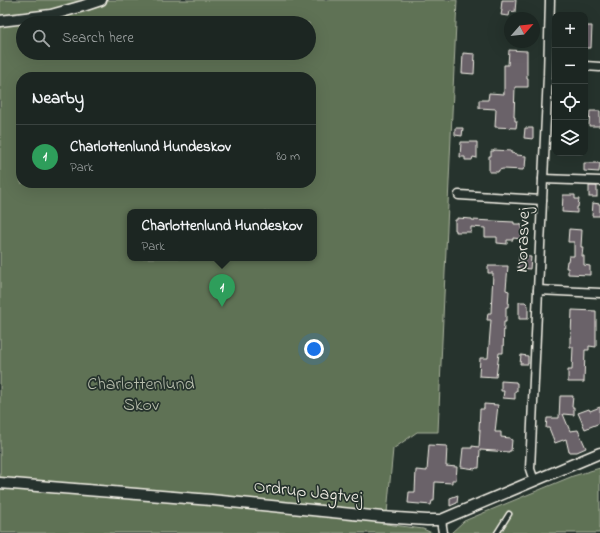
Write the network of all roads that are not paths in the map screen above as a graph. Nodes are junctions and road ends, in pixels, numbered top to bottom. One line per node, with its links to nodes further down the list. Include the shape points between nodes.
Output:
1 (101, 0): 3 (street)
2 (550, 0): 6 (street, Norasvej)
3 (41, 16)
4 (16, 18): 5 (street)
5 (0, 20)
6 (552, 64): 9 (street, Norasvej)
7 (588, 66): 8 (street)
8 (600, 67)
9 (543, 179): 10 (street); 12 (street, Norasvej)
10 (600, 181)
11 (459, 195): 12 (street)
12 (542, 200): 13 (street, Norasvej)
13 (538, 290): 14 (street); 16 (street, Norasvej, via 530,469)
14 (600, 293)
15 (600, 453): 16 (street, Ordrup Jagtvej)
16 (534, 481): 19 (street, Ordrup Jagtvej)
17 (0, 483): 19 (street, Ordrup Jagtvej)
18 (509, 514): 21 (lane)
19 (441, 520): 20 (street)
20 (443, 533)
21 (497, 533)

